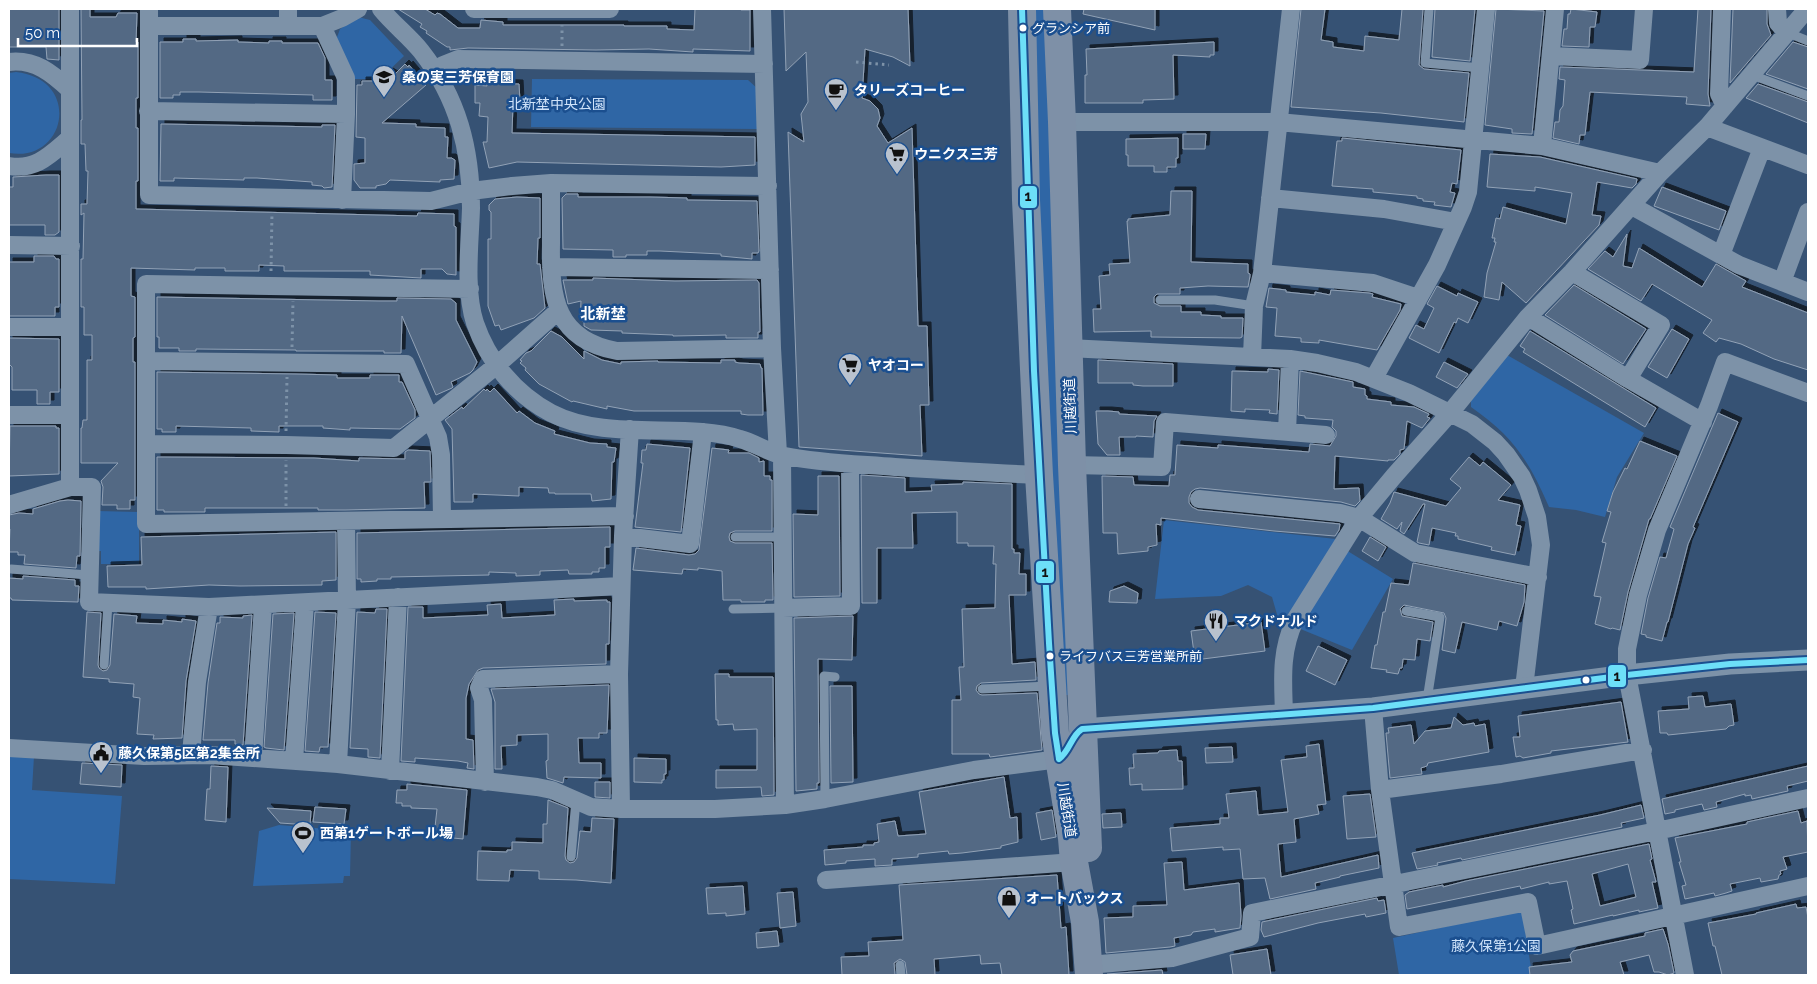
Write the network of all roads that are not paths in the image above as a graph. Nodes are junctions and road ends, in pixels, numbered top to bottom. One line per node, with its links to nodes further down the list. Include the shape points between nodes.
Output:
1 (70, 9): 29 (street)
2 (358, 9): 20 (street)
3 (381, 9): 27 (street)
4 (474, 9): 5 (street)
5 (563, 9): 6 (street)
6 (610, 9)
7 (762, 9): 25 (street)
8 (1022, 9): 91 (highway, 川越街道, via 1026,200)
9 (1057, 9): 34 (highway, 川越街道)
10 (1291, 9): 35 (street)
11 (1429, 9): 26 (lane, via 1425,63)
12 (1486, 9): 26 (street)
13 (1555, 9): 23 (street)
14 (1644, 9): 23 (street, via 1640,60)
15 (1722, 9): 31 (street, via 1719,94)
16 (1777, 9): 21 (street, via 1778,22)
17 (1807, 9): 21 (street)
18 (149, 17): 19 (street); 32 (street)
19 (288, 17): 20 (street)
20 (322, 26): 33 (street, via 346,78)
21 (1786, 32): 22 (lane); 28 (street)
22 (1808, 40)
23 (1551, 56): 39 (street)
24 (9, 62): 29 (street, via 38,65)
25 (764, 64): 27 (street, via 458,60); 45 (street)
26 (1481, 68): 38 (street)
27 (435, 71): 46 (street, via 461,125)
28 (1752, 75): 30 (lane); 31 (street)
29 (70, 90): 37 (street)
30 (1808, 96)
31 (1725, 106): 36 (street)
32 (148, 111): 33 (street); 48 (street, via 149,195)
33 (346, 114): 48 (street)
34 (1062, 122): 35 (street); 70 (highway, 川越街道)
35 (1278, 122): 38 (street); 47 (street)
36 (1707, 127): 40 (street); 43 (street)
37 (70, 138): 42 (street, via 41,162 22,167); 53 (street)
38 (1474, 140): 39 (street); 51 (street, via 1468,192)
39 (1542, 146): 43 (street)
40 (1762, 148): 41 (street); 54 (street)
41 (1808, 165)
42 (9, 166)
43 (1660, 173): 49 (street)
44 (551, 183): 45 (street); 46 (street); 55 (street)
45 (768, 186): 56 (street)
46 (471, 191): 48 (street, via 431,200); 60 (street)
47 (1270, 198): 51 (street, via 1384,208); 58 (street)
48 (342, 200)
49 (1632, 206): 54 (street); 57 (street)
50 (1808, 212): 59 (street)
51 (1456, 222): 62 (street)
52 (9, 245): 53 (street)
53 (70, 246): 68 (street)
54 (1721, 255): 59 (street)
55 (551, 267): 56 (street); 65 (street)
56 (770, 270): 69 (street)
57 (1572, 272): 66 (street); 76 (street, via 1661,325)
58 (1262, 273): 62 (street, via 1372,283); 64 (street)
59 (1782, 282): 61 (street)
60 (470, 290): 73 (street, via 146,284); 74 (street, via 475,321)
61 (1808, 292)
62 (1418, 298): 75 (street)
63 (1160, 300): 64 (lane, via 1215,300)
64 (1254, 306): 71 (street)
65 (558, 311): 69 (street, via 569,327 599,348); 74 (street)
66 (1528, 317): 76 (street); 78 (street)
67 (9, 327): 68 (street)
68 (70, 327): 80 (street)
69 (772, 348): 88 (street)
70 (1068, 348): 71 (street); 90 (highway, 川越街道)
71 (1252, 357): 72 (street)
72 (1290, 359): 75 (street); 85 (street)
73 (146, 361): 81 (street, via 406,364); 87 (street)
74 (497, 365): 81 (street); 83 (street, via 520,393 551,413 585,426)
75 (1374, 378): 78 (street)
76 (1628, 379): 82 (street)
77 (1808, 393): 82 (street, via 1725,362)
78 (1450, 413): 96 (street); 104 (street, via 1472,424 1495,442 1522,477 1537,517 1540,545)
79 (9, 414): 80 (street)
80 (70, 414): 92 (street)
81 (431, 417): 87 (street, via 394,448); 97 (street, via 441,455)
82 (1703, 422): 118 (street, via 1657,530 1638,595 1627,649)
83 (630, 429): 84 (street); 95 (street)
84 (703, 432): 88 (street, via 739,438); 99 (street, via 690,544)
85 (1287, 432): 86 (street); 90 (street, via 1165,422 1162,467)
86 (1326, 435)
87 (147, 444): 98 (street, via 146,524)
88 (780, 455): 89 (street); 101 (street)
89 (850, 464): 91 (street); 112 (street, via 851,606)
90 (1072, 465): 126 (highway, 川越街道)
91 (1039, 475): 120 (highway, 川越街道)
92 (70, 487): 94 (street); 103 (street, via 92,487)
93 (1199, 498): 96 (street, via 1340,513)
94 (9, 505)
95 (625, 516): 97 (street); 99 (street)
96 (1359, 518): 104 (street, via 1415,553); 125 (street, via 1288,636 1283,670)
97 (442, 519): 98 (street)
98 (346, 521): 107 (street)
99 (623, 536): 105 (street)
100 (735, 536): 101 (lane)
101 (782, 537): 112 (street)
102 (11, 569): 103 (lane)
103 (88, 575): 108 (street, via 89,602)
104 (1538, 577): 121 (street)
105 (621, 586): 106 (street); 117 (street)
106 (398, 597): 107 (street); 134 (street)
107 (347, 600): 109 (street); 133 (street)
108 (108, 603): 111 (street); 116 (lane)
109 (305, 603): 110 (street); 132 (street)
110 (262, 605): 111 (street); 130 (street)
111 (209, 607): 129 (street, via 197,682)
112 (782, 608): 113 (lane); 140 (street)
113 (733, 609)
114 (1406, 610): 123 (lane, via 1440,617)
115 (1808, 660): 118 (street)
116 (104, 666)
117 (619, 674): 135 (street, via 483,679 479,688 483,700); 141 (street)
118 (1627, 675): 121 (street); 128 (street)
119 (835, 677): 138 (lane, via 824,676)
120 (1052, 686): 122 (lane); 131 (highway, 川越街道)
121 (1524, 688): 123 (street)
122 (982, 689)
123 (1427, 700): 124 (street)
124 (1373, 708): 125 (street); 136 (street)
125 (1284, 714): 126 (street)
126 (1082, 729): 131 (street, via 1074,736 1068,752); 149 (highway, 川越街道, via 1089,869)
127 (9, 748): 129 (street, via 144,756)
128 (1643, 750): 136 (street); 142 (street)
129 (191, 755): 130 (street)
130 (253, 758): 132 (street)
131 (1059, 759): 138 (street, via 974,770); 144 (highway, 川越街道)
132 (294, 761): 133 (street)
133 (338, 764): 134 (street)
134 (390, 770): 135 (street)
135 (485, 782): 139 (street, via 537,787)
136 (1380, 790): 146 (street)
137 (1808, 798): 142 (street)
138 (825, 799): 140 (street)
139 (576, 800): 141 (street, via 591,807); 143 (lane)
140 (785, 805): 141 (street)
141 (621, 809)
142 (1657, 831): 146 (street); 148 (street)
143 (571, 857)
144 (1074, 862): 145 (street); 149 (highway, 川越街道)
145 (826, 880)
146 (1392, 885): 148 (street, via 1398,928 1528,902 1537,946); 151 (street, via 1252,913 1250,937 1172,958)
147 (1808, 886): 148 (street)
148 (1673, 916): 153 (street)
149 (1086, 922): 151 (highway, 川越街道)
150 (900, 965): 152 (lane)
151 (1088, 970)
152 (901, 975)
153 (1686, 975)

